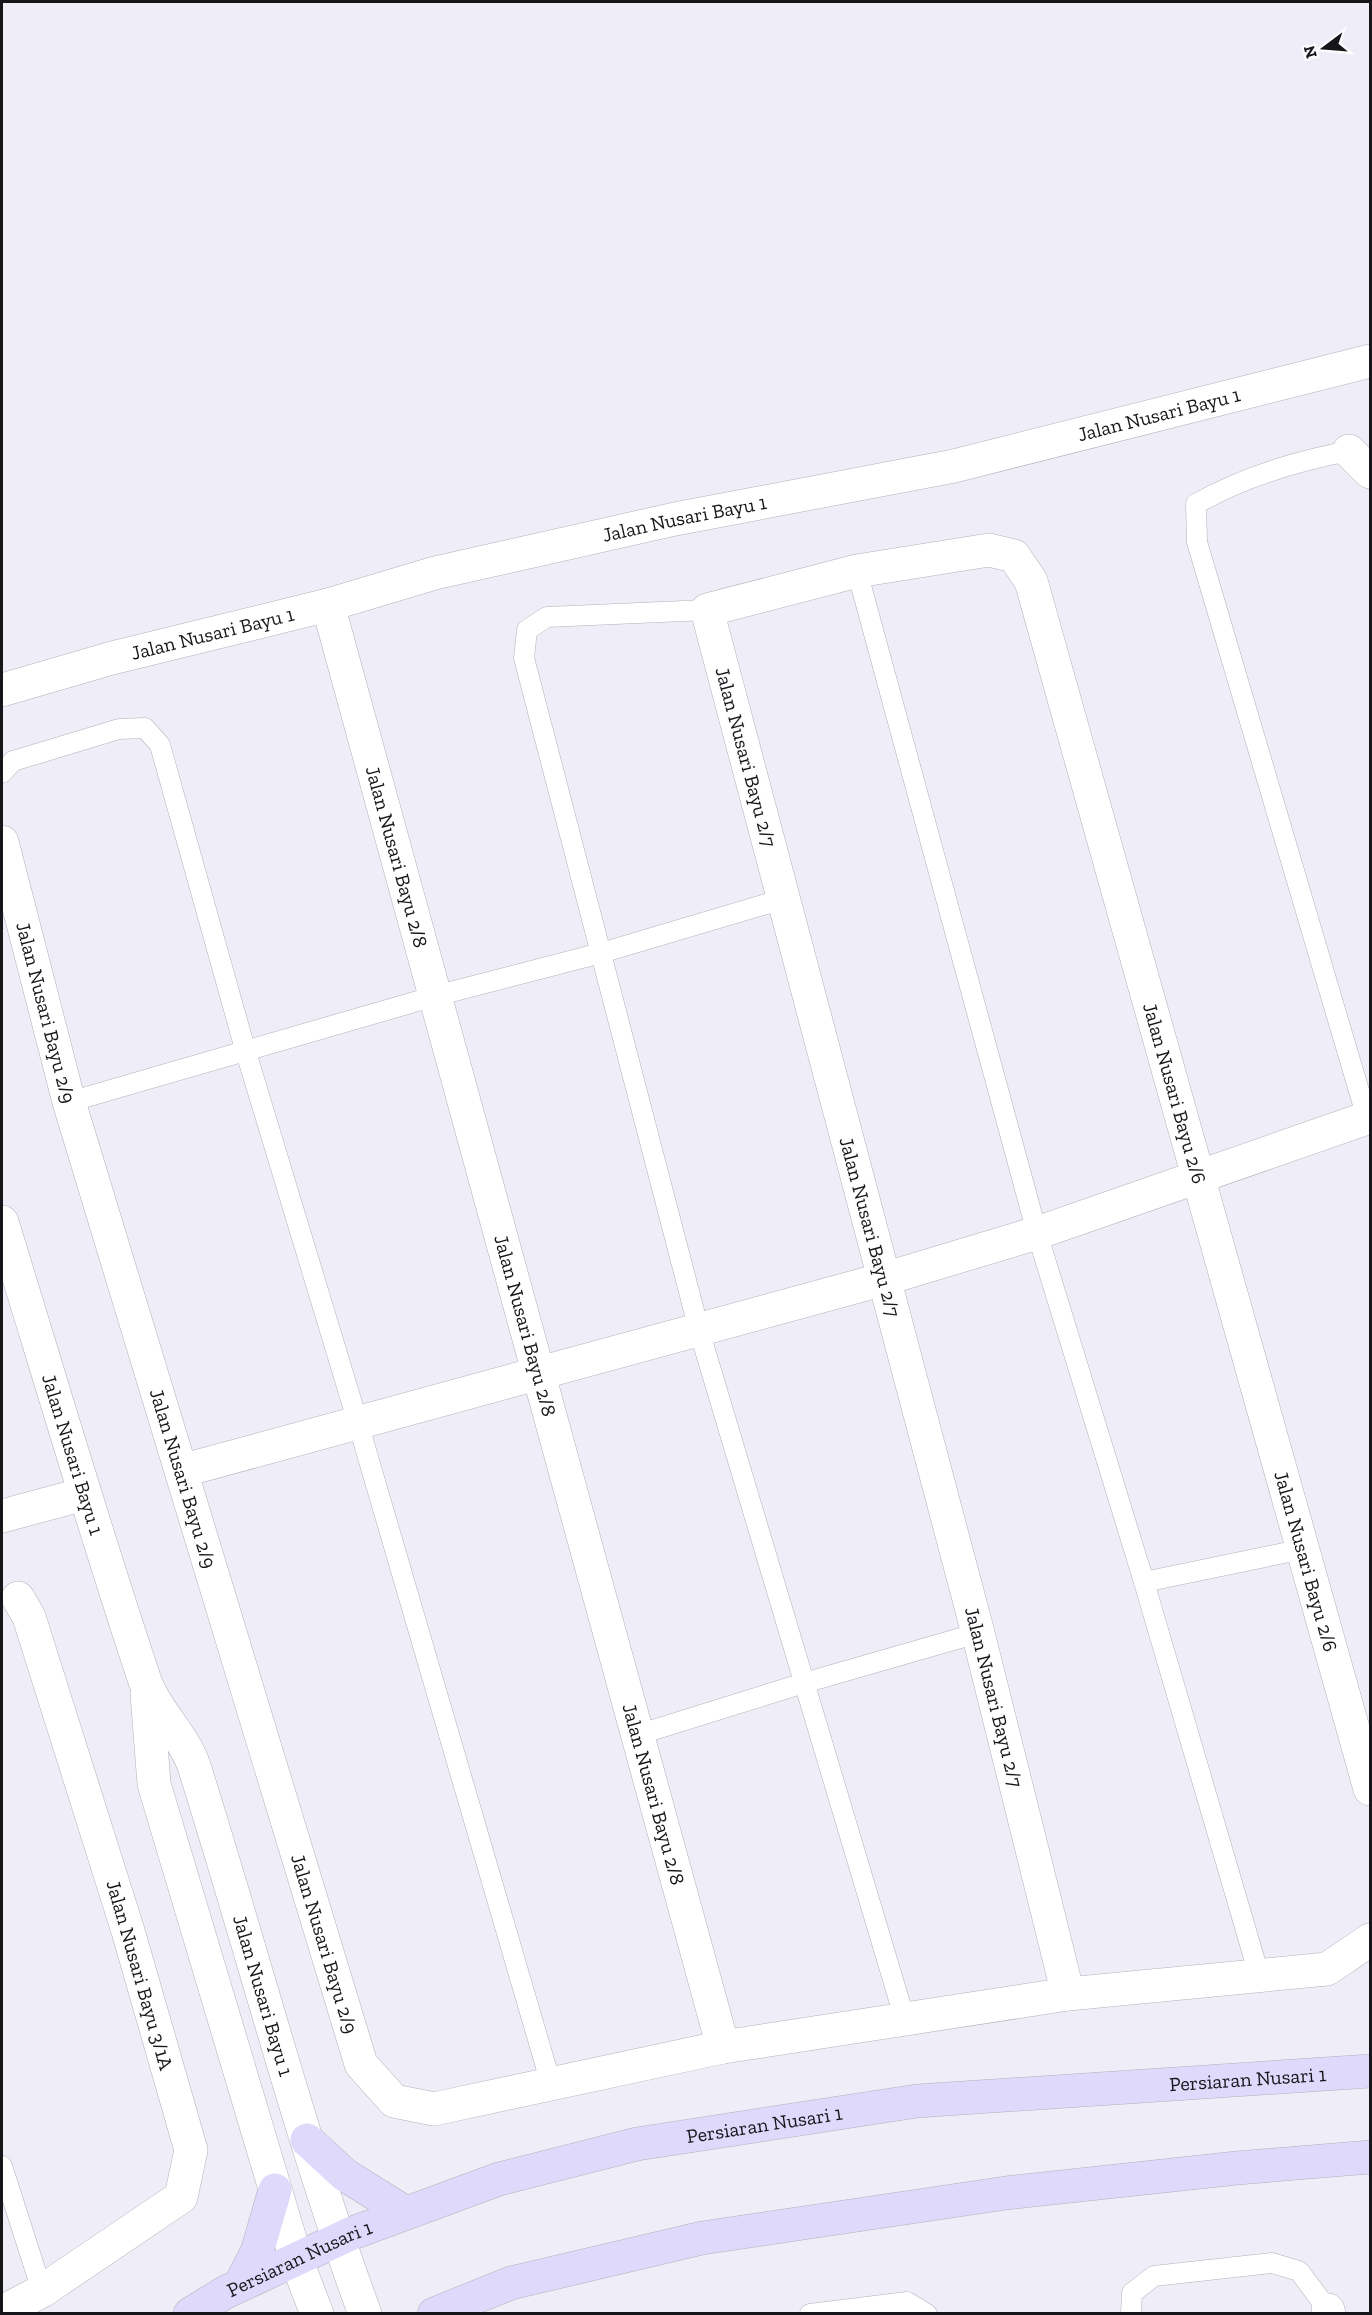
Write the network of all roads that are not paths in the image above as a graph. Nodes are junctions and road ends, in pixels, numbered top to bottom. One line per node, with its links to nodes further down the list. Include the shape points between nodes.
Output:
1 (1371, 362): 4 (street, Jalan Nusari Bayu 1, via 954,466 550,546 435,573)
2 (1360, 461): 14 (lane, via 1303,460 1196,504 1197,542)
3 (857, 571): 5 (street); 15 (street, Jalan Nusari Bayu 2/6, via 989,550 1014,556 1031,581); 17 (lane)
4 (328, 605): 6 (street, Jalan Nusari Bayu 1, via 112,658); 11 (street, Jalan Nusari Bayu 2/8)
5 (707, 610): 9 (street, Jalan Nusari Bayu 2/7); 10 (lane, via 548,617 527,630 524,658)
6 (2, 690)
7 (2, 773): 12 (lane, via 13,760 119,729 145,728 160,745)
8 (2, 842): 13 (street, Jalan Nusari Bayu 2/9)
9 (783, 899): 10 (lane); 18 (street, Jalan Nusari Bayu 2/7)
10 (601, 953): 11 (lane); 19 (lane)
11 (435, 996): 12 (lane); 20 (street, Jalan Nusari Bayu 2/8)
12 (244, 1049): 13 (lane); 21 (lane)
13 (69, 1102): 22 (street, Jalan Nusari Bayu 2/9)
14 (1369, 1118): 15 (street)
15 (1199, 1176): 17 (street); 25 (street, Jalan Nusari Bayu 2/6)
16 (2, 1222): 23 (street, Jalan Nusari Bayu 1)
17 (1037, 1233): 18 (street); 26 (lane)
18 (884, 1279): 19 (street); 28 (street, Jalan Nusari Bayu 2/7)
19 (699, 1330): 20 (street); 29 (lane)
20 (538, 1374): 21 (street); 31 (street, Jalan Nusari Bayu 2/8)
21 (358, 1423): 22 (street); 39 (lane)
22 (181, 1472): 39 (street, Jalan Nusari Bayu 2/9, via 361,2064 394,2101 434,2109)
23 (84, 1494): 24 (street); 30 (street, Jalan Nusari Bayu 1)
24 (2, 1516)
25 (1303, 1549): 26 (lane); 32 (street, Jalan Nusari Bayu 2/6)
26 (1144, 1582): 34 (lane)
27 (10, 1596): 48 (street, Jalan Nusari Bayu 3/1A, via 29,1617 128,1931 191,2151 181,2197)
28 (978, 1633): 29 (lane); 35 (street, Jalan Nusari Bayu 2/7)
29 (804, 1683): 31 (lane); 36 (lane)
30 (147, 1686): 40 (street, Jalan Nusari Bayu 1, via 192,1762); 43 (street, Jalan Nusari Bayu 1, via 154,1784)
31 (637, 1735): 37 (street, Jalan Nusari Bayu 2/8)
32 (1371, 1789)
33 (1371, 1940): 34 (street, via 1328,1969)
34 (1259, 1975): 35 (street)
35 (1068, 1994): 36 (street)
36 (904, 2020): 37 (street)
37 (723, 2047): 39 (street)
38 (1371, 2071): 44 (main road, Persiaran Nusari 1, via 917,2101 637,2144 499,2179)
39 (551, 2084)
40 (307, 2140): 44 (main road, via 345,2175); 45 (street, Jalan Nusari Bayu 1)
41 (1371, 2157): 54 (main road, via 1006,2193 702,2238 511,2283)
42 (2, 2166): 48 (lane)
43 (275, 2190): 46 (street, Jalan Nusari Bayu 1); 47 (main road, via 257,2252)
44 (406, 2213): 45 (main road, Persiaran Nusari 1)
45 (338, 2239): 46 (main road, Persiaran Nusari 1); 53 (street, Jalan Nusari Bayu 1)
46 (296, 2259): 47 (main road, Persiaran Nusari 1); 52 (street, Jalan Nusari Bayu 1)
47 (240, 2285): 51 (main road, Persiaran Nusari 1)
48 (42, 2291): 49 (street, Jalan Nusari Bayu 3/1A)
49 (2, 2312)
50 (1328, 2312): 57 (lane, via 1299,2271 1272,2262 1154,2276 1132,2293)
51 (190, 2313)
52 (317, 2313)
53 (365, 2313)
54 (434, 2313)
55 (810, 2313): 56 (lane, via 907,2302)
56 (927, 2313)
57 (1131, 2313)

